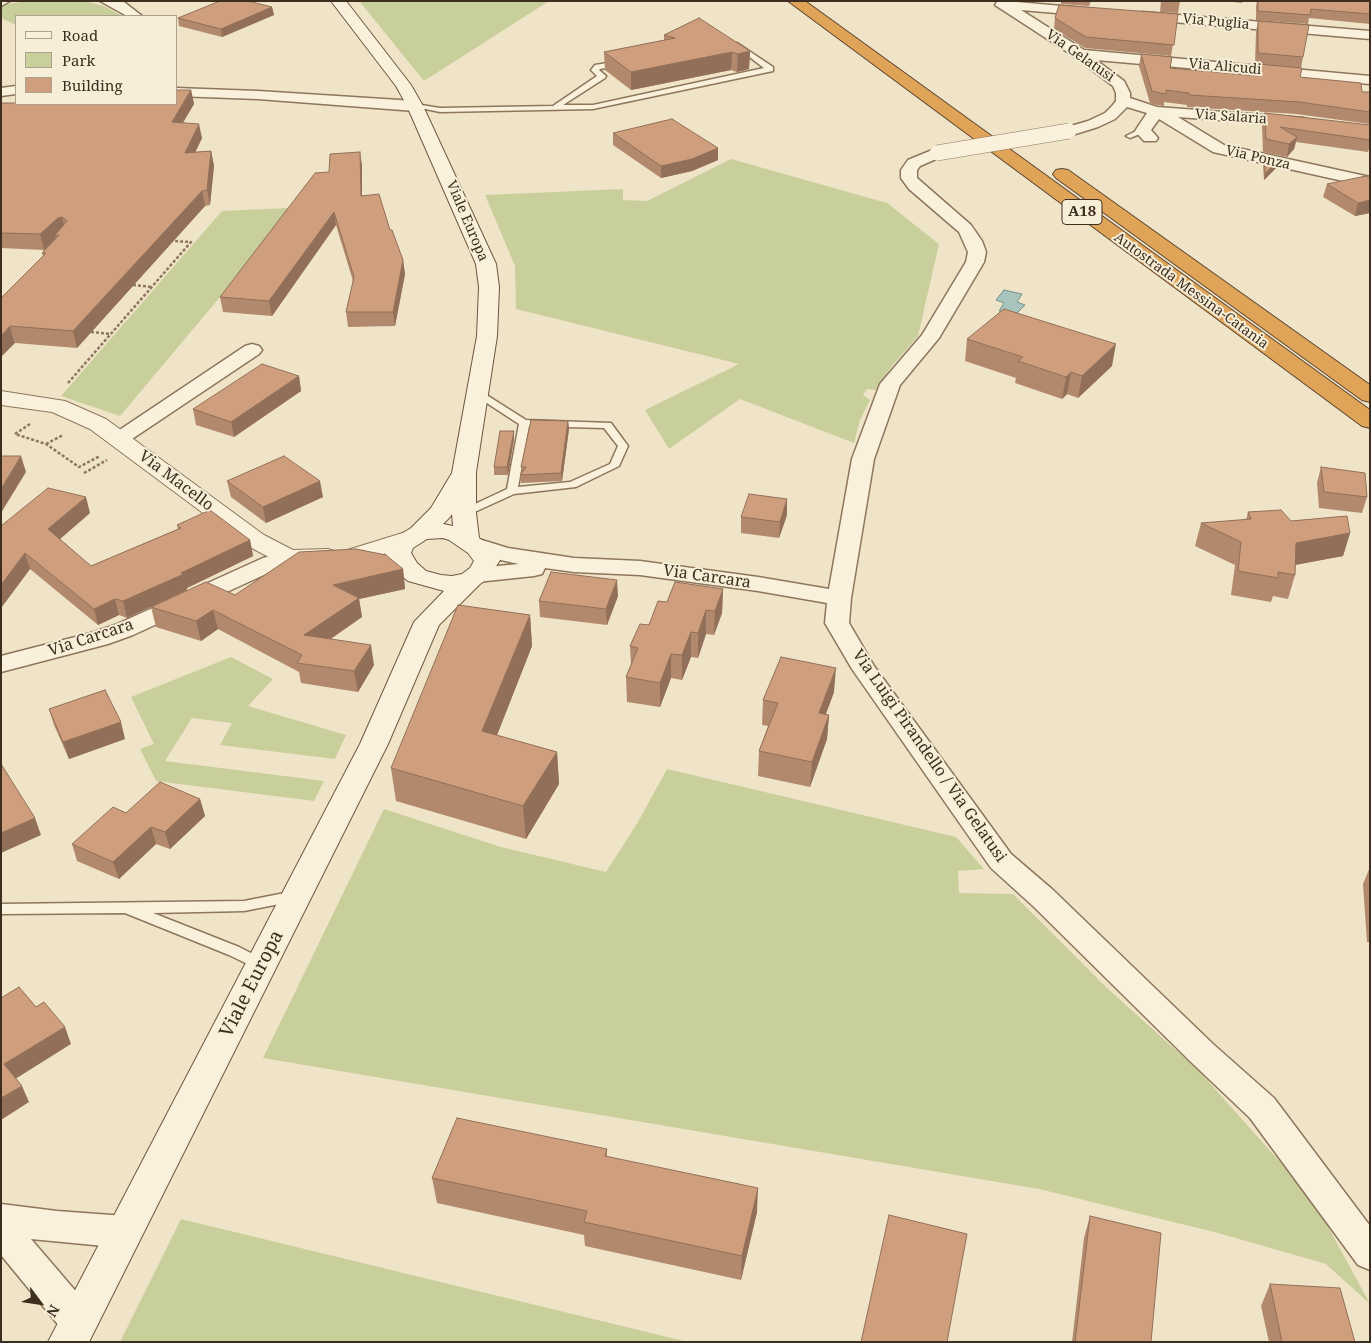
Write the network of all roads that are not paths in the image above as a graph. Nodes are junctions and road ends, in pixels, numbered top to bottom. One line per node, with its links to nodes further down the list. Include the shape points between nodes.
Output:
1 (106, 1): 9 (street)
2 (338, 1): 16 (main road, Viale Europa)
3 (795, 1): 37 (highway, Autostrada Messina-Catania / A18)
4 (808, 1): 36 (highway, via 1228,305)
5 (820, 1): 28 (highway)
6 (1141, 1): 10 (street, Via Puglia, via 1131,15)
7 (999, 3): 8 (street); 12 (street, Via Gelatusi)
8 (1101, 13)
9 (134, 15)
10 (1370, 35)
11 (732, 41): 24 (lane, via 770,69 594,107)
12 (1080, 54): 14 (street, Via Alicudi); 22 (street, Via Gelatusi, via 1119,84)
13 (632, 61): 24 (lane, via 598,67 595,70 602,76)
14 (1370, 80)
15 (178, 86): 20 (street)
16 (392, 88): 21 (street, via 348,96); 23 (main road, Viale Europa)
17 (15, 90): 18 (street)
18 (1, 92)
19 (178, 92): 20 (street)
20 (200, 93): 21 (street)
21 (291, 98): 23 (street)
22 (1123, 101): 25 (street, Via Salaria); 31 (street, Via Gelatusi, bridge, via 1110,116 1093,124 937,153 922,158 908,170 915,186 965,229 973,241 975,262)
23 (415, 106): 24 (lane, via 440,110); 33 (main road, Viale Europa, via 486,264 489,287 487,336)
24 (556, 107)
25 (1156, 111): 26 (street, Via Salaria); 27 (street); 30 (street, Via Ponza, via 1219,149)
26 (1314, 123)
27 (1141, 135)
28 (1033, 153)
29 (1048, 164): 34 (highway, Autostrada Messina-Catania / A18)
30 (1370, 182)
31 (956, 296): 50 (street, Via Luigi Pirandello / Via Gelatusi, via 929,338 890,384 863,459)
32 (252, 350): 39 (street)
33 (477, 392): 38 (lane); 40 (main road, Viale Europa)
34 (1370, 395)
35 (1, 398): 39 (main road, Via Macello, via 64,409 98,424)
36 (1370, 403)
37 (1370, 422)
38 (524, 423): 41 (lane); 41 (lane, via 607,425 623,446 614,466 572,485)
39 (111, 447): 46 (main road, Via Macello, via 255,540)
40 (464, 472): 42 (main road); 43 (main road, via 441,512)
41 (512, 490): 42 (lane)
42 (464, 513): 44 (main road)
43 (414, 535): 44 (main road, via 443,531 457,534); 45 (main road); 48 (main road, via 402,544 398,553)
44 (469, 542): 47 (street, via 504,554); 49 (main road, via 487,560)
45 (350, 557): 46 (main road, Via Macello); 48 (main road)
46 (289, 558): 52 (street, Via Carcara, via 124,630)
47 (574, 565): 49 (street); 50 (street, Via Carcara, via 640,568)
48 (412, 572): 49 (main road, via 439,583 454,584); 51 (main road)
49 (474, 577): 51 (main road)
50 (839, 598): 60 (street, Via Luigi Pirandello / Via Gelatusi, via 837,623 864,669 1001,862 1043,898 1202,1054 1262,1108)
51 (427, 622): 53 (main road, Viale Europa, via 374,744)
52 (1, 664)
53 (298, 896): 54 (lane, via 244,906); 56 (main road, Viale Europa)
54 (124, 907): 55 (lane); 56 (lane)
55 (1, 910)
56 (262, 965): 59 (main road, Viale Europa)
57 (1, 1219): 59 (street)
58 (1, 1229): 61 (street)
59 (126, 1232): 61 (main road, Viale Europa)
60 (1370, 1254)
61 (73, 1332)

